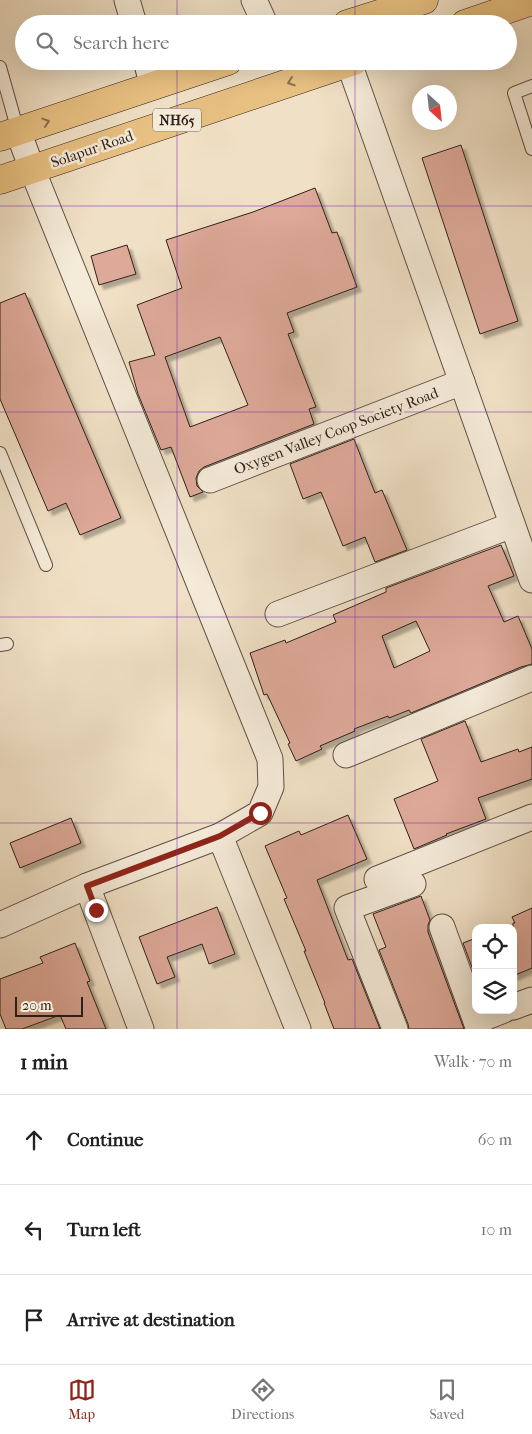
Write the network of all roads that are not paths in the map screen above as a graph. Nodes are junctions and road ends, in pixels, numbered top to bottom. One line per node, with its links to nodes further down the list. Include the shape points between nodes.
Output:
1 (127, 0): 5 (street)
2 (254, 0): 6 (street)
3 (412, 2): 7 (highway)
4 (532, 2): 8 (highway)
5 (131, 15)
6 (261, 15)
7 (374, 15)
8 (492, 15)
9 (0, 67): 15 (lane)
10 (173, 70): 13 (highway, NH65)
11 (328, 70): 17 (highway, Solapur Road / NH65, one-way to 17)
12 (355, 70): 19 (street)
13 (149, 74): 15 (highway, NH65, one-way to 13)
14 (532, 86): 16 (lane, via 514,93)
15 (9, 134): 17 (street)
16 (532, 149)
17 (32, 169): 18 (highway, Solapur Road / NH65); 29 (street, via 270,759 270,787 260,813)
18 (0, 180)
19 (462, 382): 21 (street, Oxygen Valley Coop Society Road); 22 (street)
20 (0, 453): 23 (lane)
21 (210, 480)
22 (512, 525): 24 (street); 25 (street)
23 (46, 565)
24 (532, 580)
25 (278, 614)
26 (532, 678): 27 (street)
27 (346, 756)
28 (532, 817): 30 (street)
29 (220, 836): 32 (street); 40 (street)
30 (377, 879)
31 (413, 884): 41 (street, via 347,908)
32 (87, 886): 33 (street); 39 (street)
33 (0, 925)
34 (442, 927): 38 (street)
35 (532, 1000): 36 (street)
36 (517, 1006)
37 (497, 1014): 38 (street)
38 (478, 1025)
39 (141, 1029)
40 (298, 1029)
41 (395, 1029)

